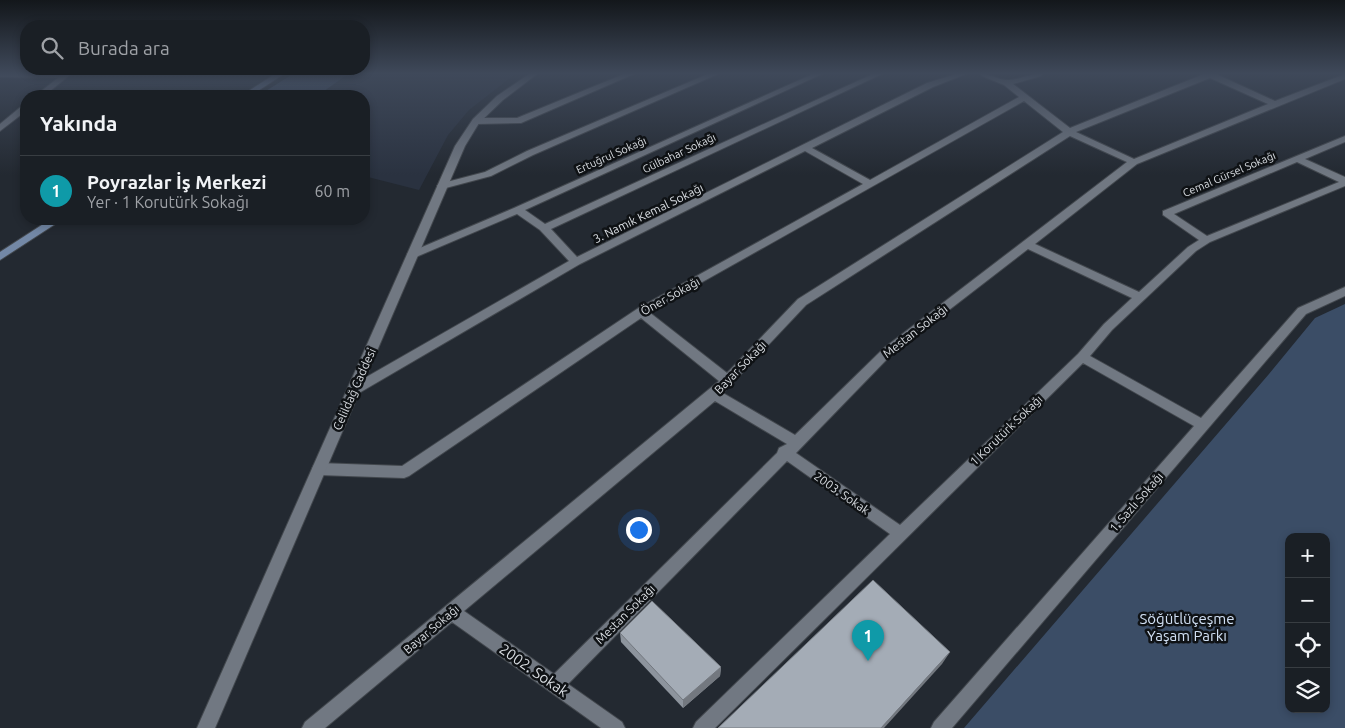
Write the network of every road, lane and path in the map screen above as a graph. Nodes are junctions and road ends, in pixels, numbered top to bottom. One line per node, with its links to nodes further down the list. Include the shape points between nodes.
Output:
1 (489, 108): 12 (street, Celildağ Caddesi)
2 (549, 108): 12 (street, via 518,121)
3 (635, 108): 21 (street, via 488,174)
4 (743, 108): 22 (street, Ertuğrul Sokağı)
5 (804, 108): 24 (street, Gülbahar Sokağı)
6 (885, 108): 16 (street, 3. Namık Kemal Sokağı)
7 (1005, 108): 20 (street, Öner Sokağı)
8 (1036, 108): 14 (street)
9 (1127, 108): 14 (street, Bayar Sokağı)
10 (1264, 108): 18 (street, Mestan Sokağı)
11 (20, 112): 13 (street)
12 (476, 120): 21 (street, Celildağ Caddesi)
13 (0, 128)
14 (1069, 132): 18 (street); 34 (street, Bayar Sokağı, via 802,302)
15 (1345, 139): 17 (street, Cemal Gürsel Sokağı)
16 (806, 148): 20 (street); 29 (street, 3. Namık Kemal Sokağı)
17 (1297, 159): 19 (street); 25 (street, Cemal Gürsel Sokağı, via 1166,213)
18 (1134, 162): 26 (street, Mestan Sokağı)
19 (1345, 182): 25 (street, 1 Korutürk Sokağı)
20 (871, 184): 32 (street, Öner Sokağı)
21 (442, 186): 27 (street, Celildağ Caddesi)
22 (518, 210): 24 (street); 27 (street, Ertuğrul Sokağı)
23 (49, 225): 28 (main road)
24 (544, 228): 29 (street)
25 (1206, 240): 31 (street, 1 Korutürk Sokağı)
26 (1027, 244): 31 (street); 38 (street, Mestan Sokağı, via 888,351)
27 (412, 255): 35 (street, Celildağ Caddesi)
28 (0, 257)
29 (576, 262): 35 (street, 3. Namık Kemal Sokağı)
30 (1345, 292): 37 (street, 1. Sazlı Sokağı, via 1302,311)
31 (1141, 298): 33 (street, 1 Korutürk Sokağı, via 1108,327)
32 (641, 312): 34 (street); 39 (street, Öner Sokağı, via 404,472)
33 (1082, 357): 37 (street); 40 (street, 1 Korutürk Sokağı)
34 (727, 380): 36 (street, Bayar Sokağı)
35 (354, 390): 39 (street, Celildağ Caddesi)
36 (714, 394): 38 (street, 2003. Sokak); 41 (street, Bayar Sokağı)
37 (1203, 425): 47 (street, 1. Sazlı Sokağı)
38 (790, 447): 40 (street, 2003. Sokak); 42 (street, Mestan Sokağı)
39 (319, 469): 43 (street, Celildağ Caddesi)
40 (900, 532): 46 (street, 1 Korutürk Sokağı)
41 (452, 612): 42 (street, 2002. Sokak); 44 (street, Bayar Sokağı)
42 (555, 685): 45 (street, 2002. Sokak)
43 (206, 728)
44 (311, 728)
45 (616, 728)
46 (702, 728)
47 (940, 728)

